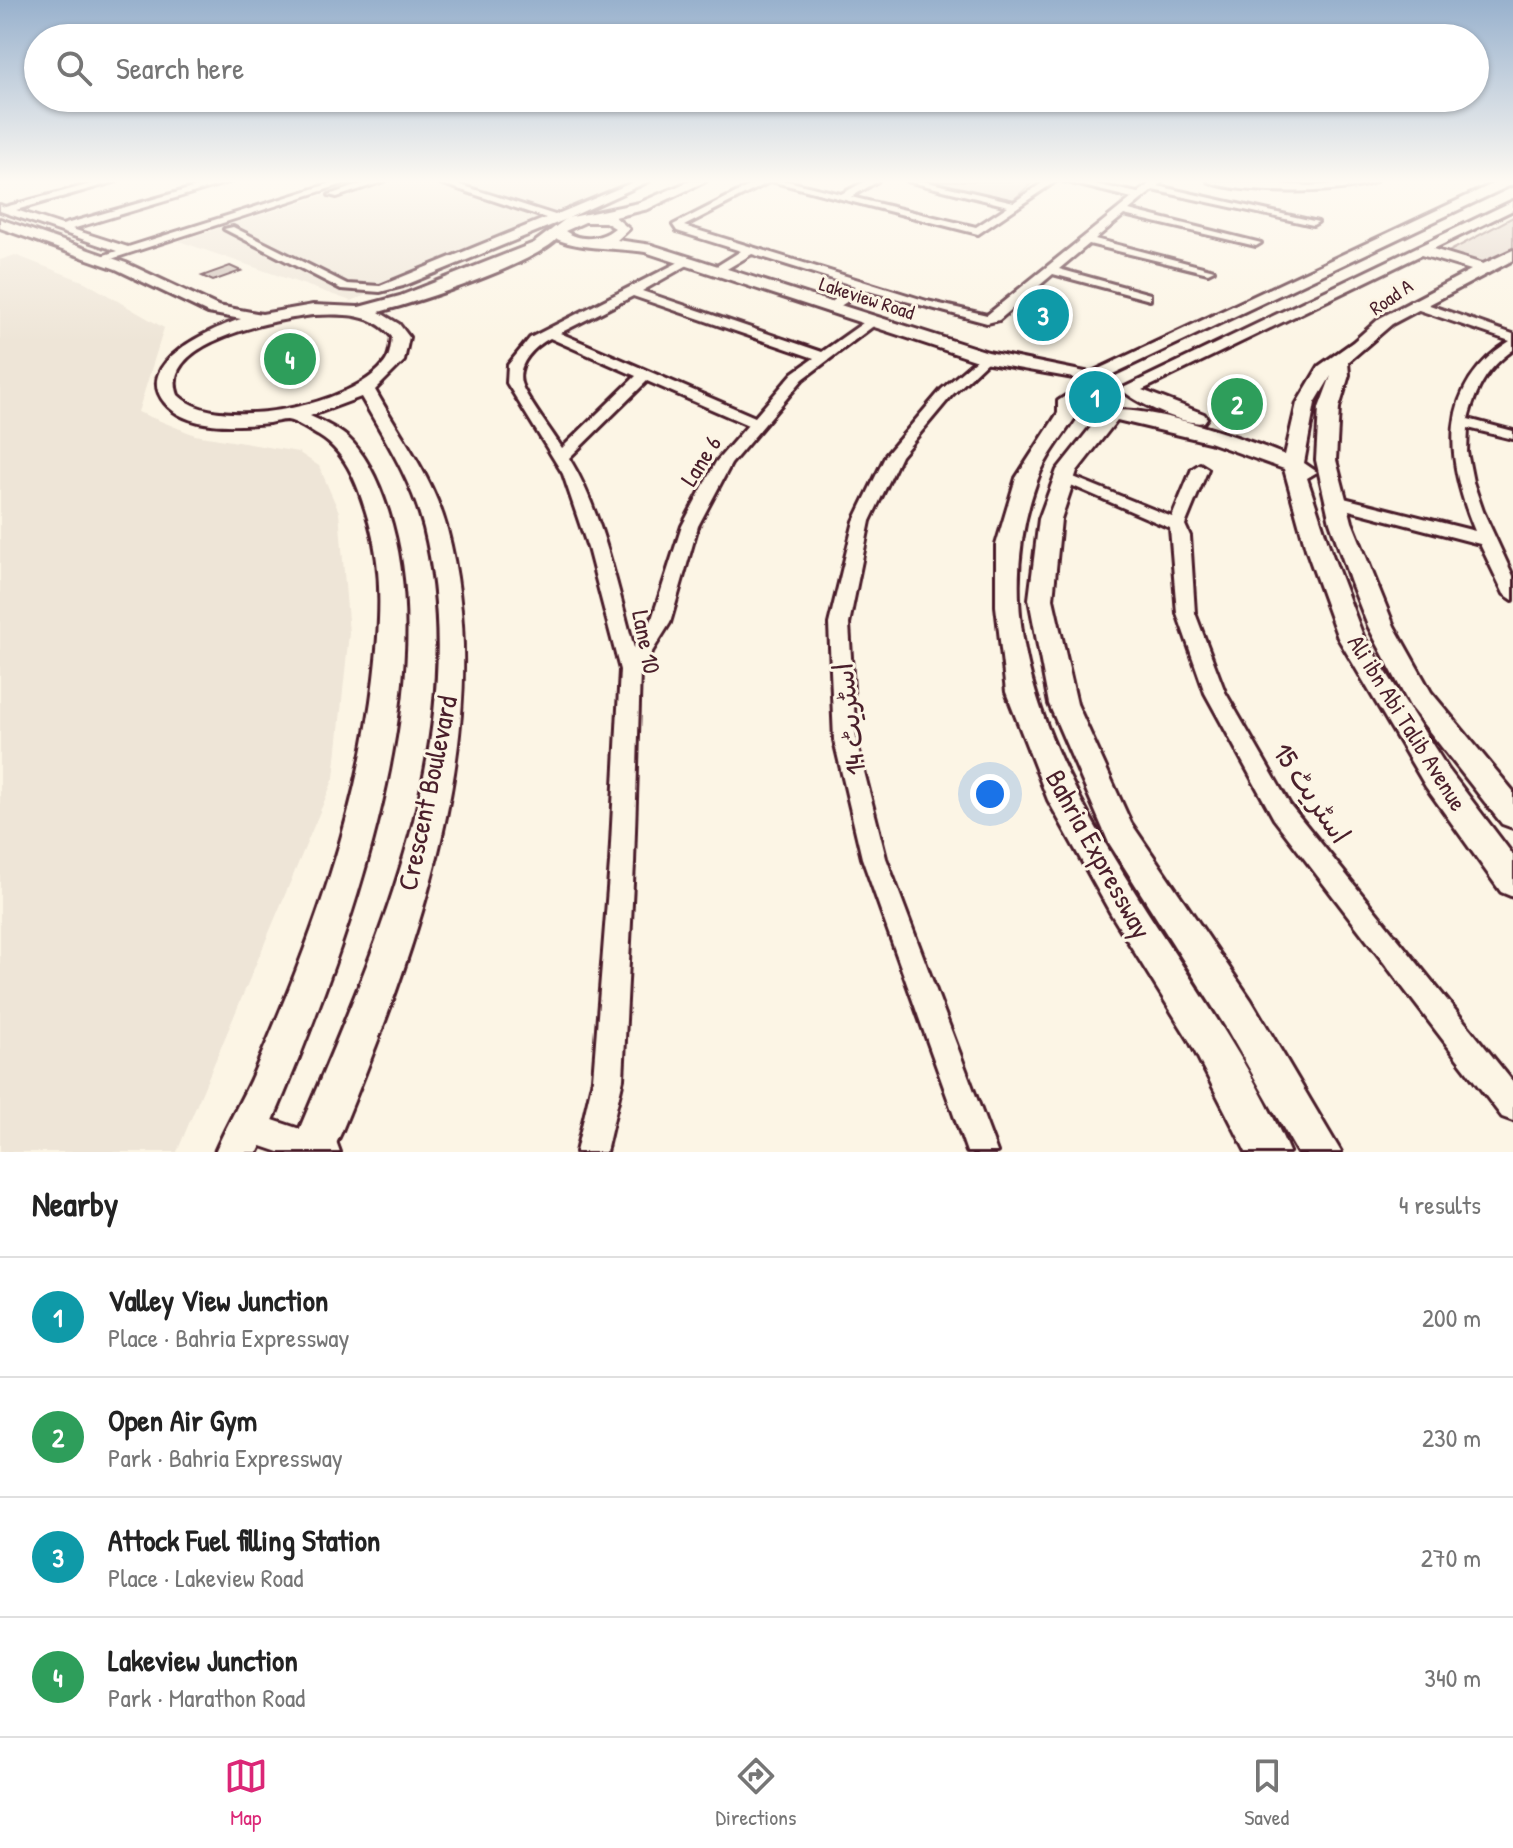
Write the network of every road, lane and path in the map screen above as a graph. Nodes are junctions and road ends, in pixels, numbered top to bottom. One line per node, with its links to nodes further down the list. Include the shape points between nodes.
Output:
1 (10, 235): 42 (main road, via 115,274)
2 (48, 235): 27 (main road)
3 (82, 235): 25 (street)
4 (180, 235): 25 (street)
5 (241, 235): 6 (street, via 345,287 380,289)
6 (531, 235)
7 (552, 235): 38 (main road, via 545,243 462,280)
8 (570, 235): 18 (main road)
9 (609, 235): 19 (main road)
10 (629, 235): 22 (main road)
11 (700, 235): 23 (street)
12 (973, 235): 20 (street)
13 (1093, 235): 17 (street)
14 (1221, 235): 21 (street)
15 (1397, 235): 49 (main road)
16 (1452, 235): 24 (main road)
17 (1087, 240): 30 (street); 31 (street)
18 (576, 241): 19 (main road); 41 (main road)
19 (597, 241): 22 (main road)
20 (962, 243)
21 (1256, 243)
22 (647, 248): 28 (main road, Lakeview Road)
23 (751, 250): 32 (street); 33 (street)
24 (1421, 250): 29 (main road); 51 (main road)
25 (129, 251): 27 (street)
26 (1513, 254): 29 (main road, Road A)
27 (102, 259): 39 (main road, via 214,310)
28 (687, 262): 32 (main road, Lakeview Road); 34 (street, Lane 10)
29 (1483, 269): 36 (main road, Road A)
30 (1050, 270): 33 (street, via 987,319); 35 (street)
31 (1208, 270)
32 (716, 271): 37 (main road, Lakeview Road)
33 (864, 285): 37 (street)
34 (633, 292): 43 (street, Lane 10); 45 (street)
35 (1146, 297)
36 (1414, 304): 44 (street); 47 (main road, Road A)
37 (831, 308): 40 (main road, Lakeview Road)
38 (358, 312): 39 (main road, via 313,310); 41 (main road)
39 (263, 318): 42 (main road, via 229,329)
40 (874, 321): 45 (street, Lane 6); 46 (main road, Lakeview Road)
41 (405, 322): 50 (main road, via 399,356)
42 (195, 329): 52 (main road, via 165,384 181,408 228,419)
43 (549, 333): 48 (street); 59 (street, Lane 10, via 515,365 514,383)
44 (1513, 341): 54 (street, via 1485,366 1464,401)
45 (823, 357): 55 (street, Lane 6)
46 (984, 357): 49 (main road); 49 (main road); 73 (street, اسٹریٹ 14, via 894,455 862,521 839,624 845,740 874,858)
47 (1339, 362): 57 (main road, Ali ibn Abi Talib Avenue); 58 (main road, via 1325,370 1306,403)
48 (645, 375): 55 (street); 59 (street)
49 (1077, 387): 51 (main road, via 1115,381); 53 (main road, via 1094,414); 74 (main road, Bahria Expressway, via 1068,413 1027,478 1008,545 1008,606 1020,692 1059,791 1202,1027)
50 (365, 388): 52 (main road); 71 (main road, Crescent Boulevard, via 396,438 434,526 450,622 450,698 424,839 389,955)
51 (1133, 391): 53 (main road, Bahria Expressway, via 1138,405); 58 (main road)
52 (292, 414): 70 (main road, via 343,444 365,478 382,521 391,577 389,666 375,762 350,865 281,1058)
53 (1116, 416): 58 (main road); 61 (main road, Bahria Expressway, via 1067,470)
54 (1462, 422): 56 (street); 64 (street, via 1458,454 1475,517)
55 (755, 423): 66 (street, Lane 6, via 724,462 690,526 660,623)
56 (1513, 435)
57 (1326, 455): 58 (main road); 62 (main road, Ali ibn Abi Talib Avenue)
58 (1294, 456): 62 (main road); 68 (main road, Ali ibn Abi Talib Avenue, via 1318,549 1351,638 1437,778)
59 (561, 457): 66 (street, Lane 10, via 597,548)
60 (1200, 469): 63 (street)
61 (1065, 479): 63 (street); 75 (main road, Bahria Expressway, via 1050,519 1041,599 1063,704 1120,833 1238,1013)
62 (1333, 492): 64 (street); 67 (main road, Ali ibn Abi Talib Avenue, via 1381,626 1421,700)
63 (1177, 525): 69 (street, اسٹریٹ 15, via 1186,613 1215,693 1282,812)
64 (1487, 540): 65 (street)
65 (1513, 594)
66 (630, 670): 72 (street, Lane 10, via 608,1079)
67 (1513, 814)
68 (1513, 881)
69 (1513, 1106)
70 (242, 1140): 71 (street)
71 (317, 1150)
72 (591, 1152)
73 (982, 1152)
74 (1268, 1152)
75 (1320, 1152)

